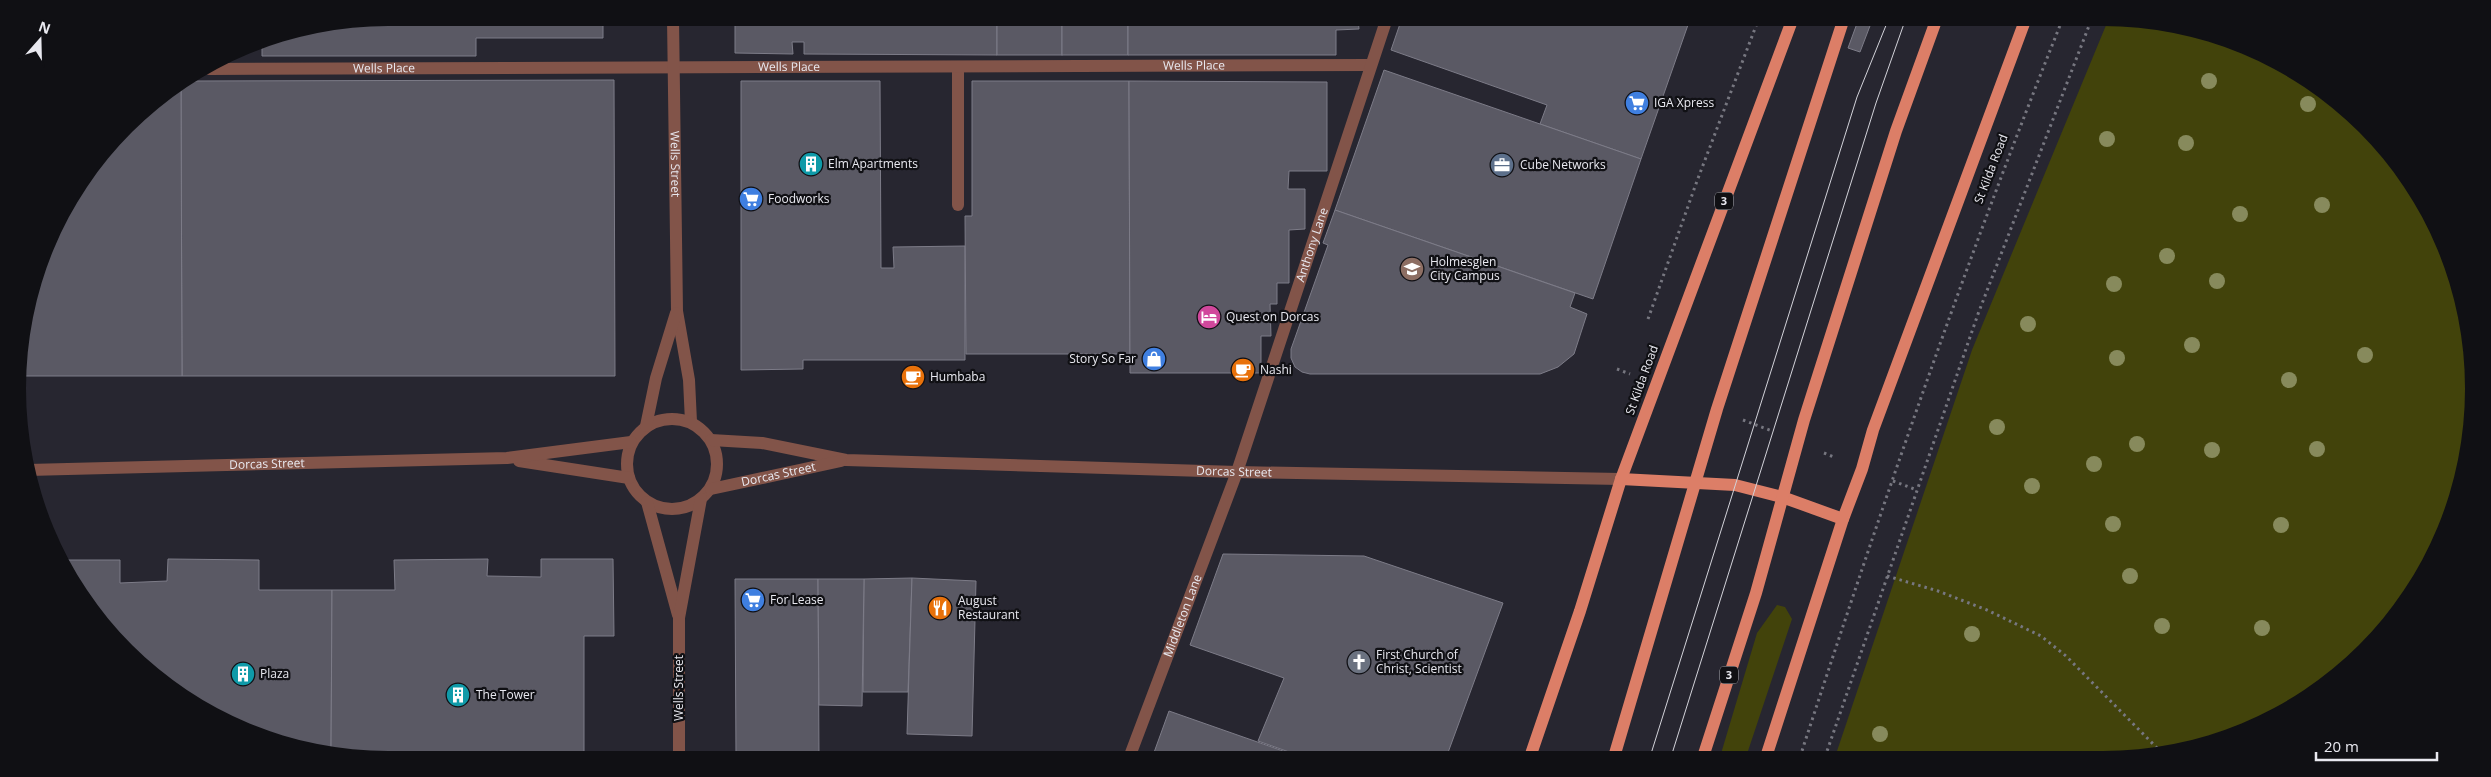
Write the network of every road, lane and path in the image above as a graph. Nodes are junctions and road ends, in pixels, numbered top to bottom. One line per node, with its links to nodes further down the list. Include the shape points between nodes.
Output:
1 (673, 26): 10 (street, Wells Street)
2 (1384, 26): 9 (street, Anthony Lane)
3 (1790, 26): 16 (main road, St Kilda Road / 3)
4 (1841, 26): 17 (main road)
5 (1935, 26): 22 (main road, 3, via 1896,131)
6 (2023, 26): 25 (main road, St Kilda Road, via 1874,425)
7 (2060, 26): 31 (path, St Kilda Road, via 1973,256)
8 (2089, 26): 33 (path, via 1984,298)
9 (1370, 65): 11 (street, Wells Place); 27 (street, Anthony Lane)
10 (673, 67): 11 (street, Wells Place); 12 (street, Wells Place); 14 (street, Wells Street)
11 (958, 67): 13 (street)
12 (219, 69)
13 (958, 205)
14 (677, 311): 18 (street, Wells Street, via 689,380); 19 (street, Wells Street, via 656,378)
15 (1617, 369): 16 (path)
16 (1655, 385): 29 (main road, St Kilda Road / 3)
17 (1717, 409): 22 (path); 30 (main road)
18 (691, 422): 19 (street, via 660,420); 20 (street)
19 (646, 426): 21 (street)
20 (711, 440): 24 (street, Dorcas Street, via 762,443); 32 (street, via 718,465)
21 (632, 442): 23 (street, Dorcas Street); 28 (street, via 627,460)
22 (1798, 442): 25 (path); 34 (main road, 3)
23 (506, 458): 26 (street, Dorcas Street); 28 (street, Dorcas Street)
24 (846, 460): 27 (street, Dorcas Street); 32 (street, Dorcas Street)
25 (1862, 469): 31 (path); 37 (main road, St Kilda Road)
26 (36, 470)
27 (1237, 472): 29 (street, Dorcas Street); 42 (street, Middleton Lane)
28 (628, 478): 36 (street, via 635,492)
29 (1621, 479): 30 (main road); 43 (main road, St Kilda Road / 3)
30 (1695, 481): 34 (main road, via 1735,485); 44 (main road)
31 (1894, 482): 33 (path); 47 (path, St Kilda Road)
32 (711, 488): 35 (street)
33 (1917, 490): 38 (path)
34 (1782, 497): 37 (main road); 45 (main road, 3, via 1756,594)
35 (701, 499): 36 (street, via 675,510); 39 (street, Wells Street)
36 (647, 502): 39 (street, Wells Street)
37 (1843, 520): 46 (main road, St Kilda Road)
38 (1887, 576): 40 (path, via 1987,610 2041,636 2066,656); 48 (path)
39 (679, 618): 41 (street, Wells Street)
40 (2156, 747)
41 (679, 751)
42 (1132, 751)
43 (1532, 751)
44 (1616, 751)
45 (1704, 751)
46 (1768, 751)
47 (1802, 751)
48 (1827, 751)

